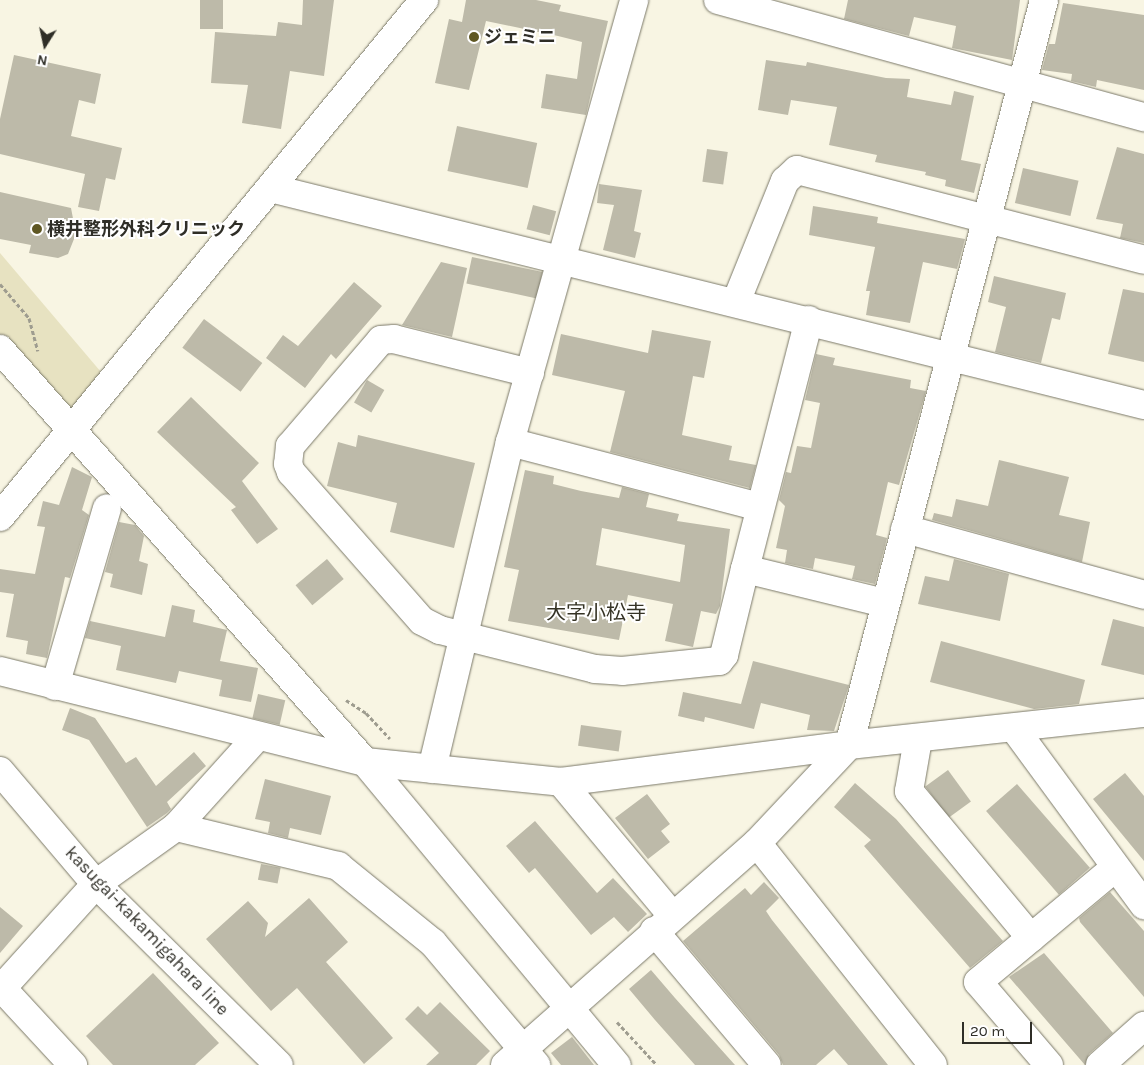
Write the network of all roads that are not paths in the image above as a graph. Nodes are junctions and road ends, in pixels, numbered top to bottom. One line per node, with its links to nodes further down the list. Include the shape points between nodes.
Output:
1 (424, 0): 8 (street)
2 (634, 0): 10 (street)
3 (718, 0): 5 (street)
4 (1044, 0): 6 (street)
5 (747, 3): 6 (street)
6 (1021, 84): 7 (street); 9 (street)
7 (1144, 117)
8 (270, 188): 10 (street); 18 (street)
9 (984, 217): 11 (street); 12 (street, via 797,170 785,181); 15 (street)
10 (562, 260): 12 (street); 16 (street)
11 (1144, 260)
12 (736, 302): 13 (street)
13 (809, 320): 15 (street); 20 (street)
14 (0, 349): 18 (street)
15 (952, 355): 17 (street); 23 (street)
16 (530, 373): 19 (street); 27 (street, via 394,338 381,340 290,446 288,464 291,472 422,621)
17 (1144, 405)
18 (69, 430): 22 (street); 35 (street)
19 (510, 442): 20 (street); 27 (street)
20 (760, 507): 24 (street)
21 (107, 508): 29 (street)
22 (0, 517)
23 (905, 529): 25 (street); 26 (street)
24 (745, 569): 26 (street); 27 (street, via 724,655 711,664 607,672)
25 (1144, 594)
26 (885, 603): 34 (street)
27 (462, 636): 36 (street)
28 (0, 670): 29 (street)
29 (55, 686): 32 (street)
30 (1144, 713): 31 (street)
31 (1014, 728): 33 (street); 41 (street)
32 (256, 738): 35 (street); 39 (street)
33 (918, 739): 34 (street); 45 (street, via 909,791)
34 (849, 745): 38 (street); 40 (street)
35 (365, 762): 36 (street); 47 (street)
36 (432, 769): 38 (street)
37 (0, 771): 42 (street, kasugai-kakamigahara line)
38 (561, 782): 44 (street)
39 (176, 827): 42 (street); 49 (street, via 338,866 433,943)
40 (757, 843): 44 (street); 54 (street)
41 (1116, 868): 43 (street); 45 (street)
42 (96, 884): 46 (street); 51 (street, kasugai-kakamigahara line)
43 (1144, 905)
44 (663, 923): 47 (street); 53 (street)
45 (1031, 938): 55 (street, via 978,982)
46 (1, 987): 50 (street)
47 (568, 1008): 49 (street); 52 (street)
48 (1144, 1026): 56 (street)
49 (521, 1060)
50 (73, 1065)
51 (279, 1065)
52 (617, 1065)
53 (767, 1065)
54 (933, 1065)
55 (1049, 1065)
56 (1100, 1065)

